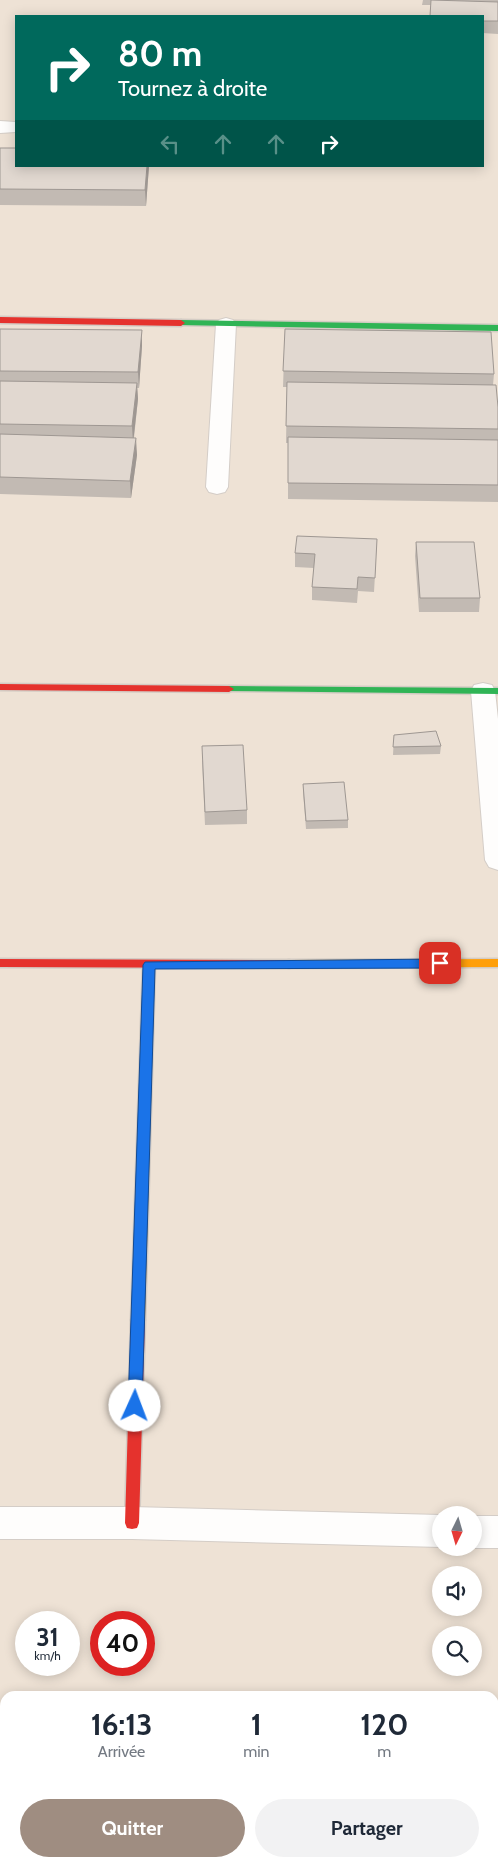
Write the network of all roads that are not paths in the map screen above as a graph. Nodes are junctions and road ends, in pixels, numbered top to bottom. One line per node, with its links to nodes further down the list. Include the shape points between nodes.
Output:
1 (0, 127): 2 (street)
2 (15, 127)
3 (0, 320): 4 (street)
4 (226, 324): 5 (street); 6 (street)
5 (498, 328)
6 (217, 487)
7 (0, 687): 8 (street)
8 (490, 691): 9 (street)
9 (498, 860)
10 (0, 963): 12 (street)
11 (498, 963): 12 (street)
12 (149, 965): 14 (street)
13 (0, 1523): 14 (street)
14 (132, 1524): 15 (street)
15 (432, 1531)
16 (482, 1532): 17 (street)
17 (498, 1532)

